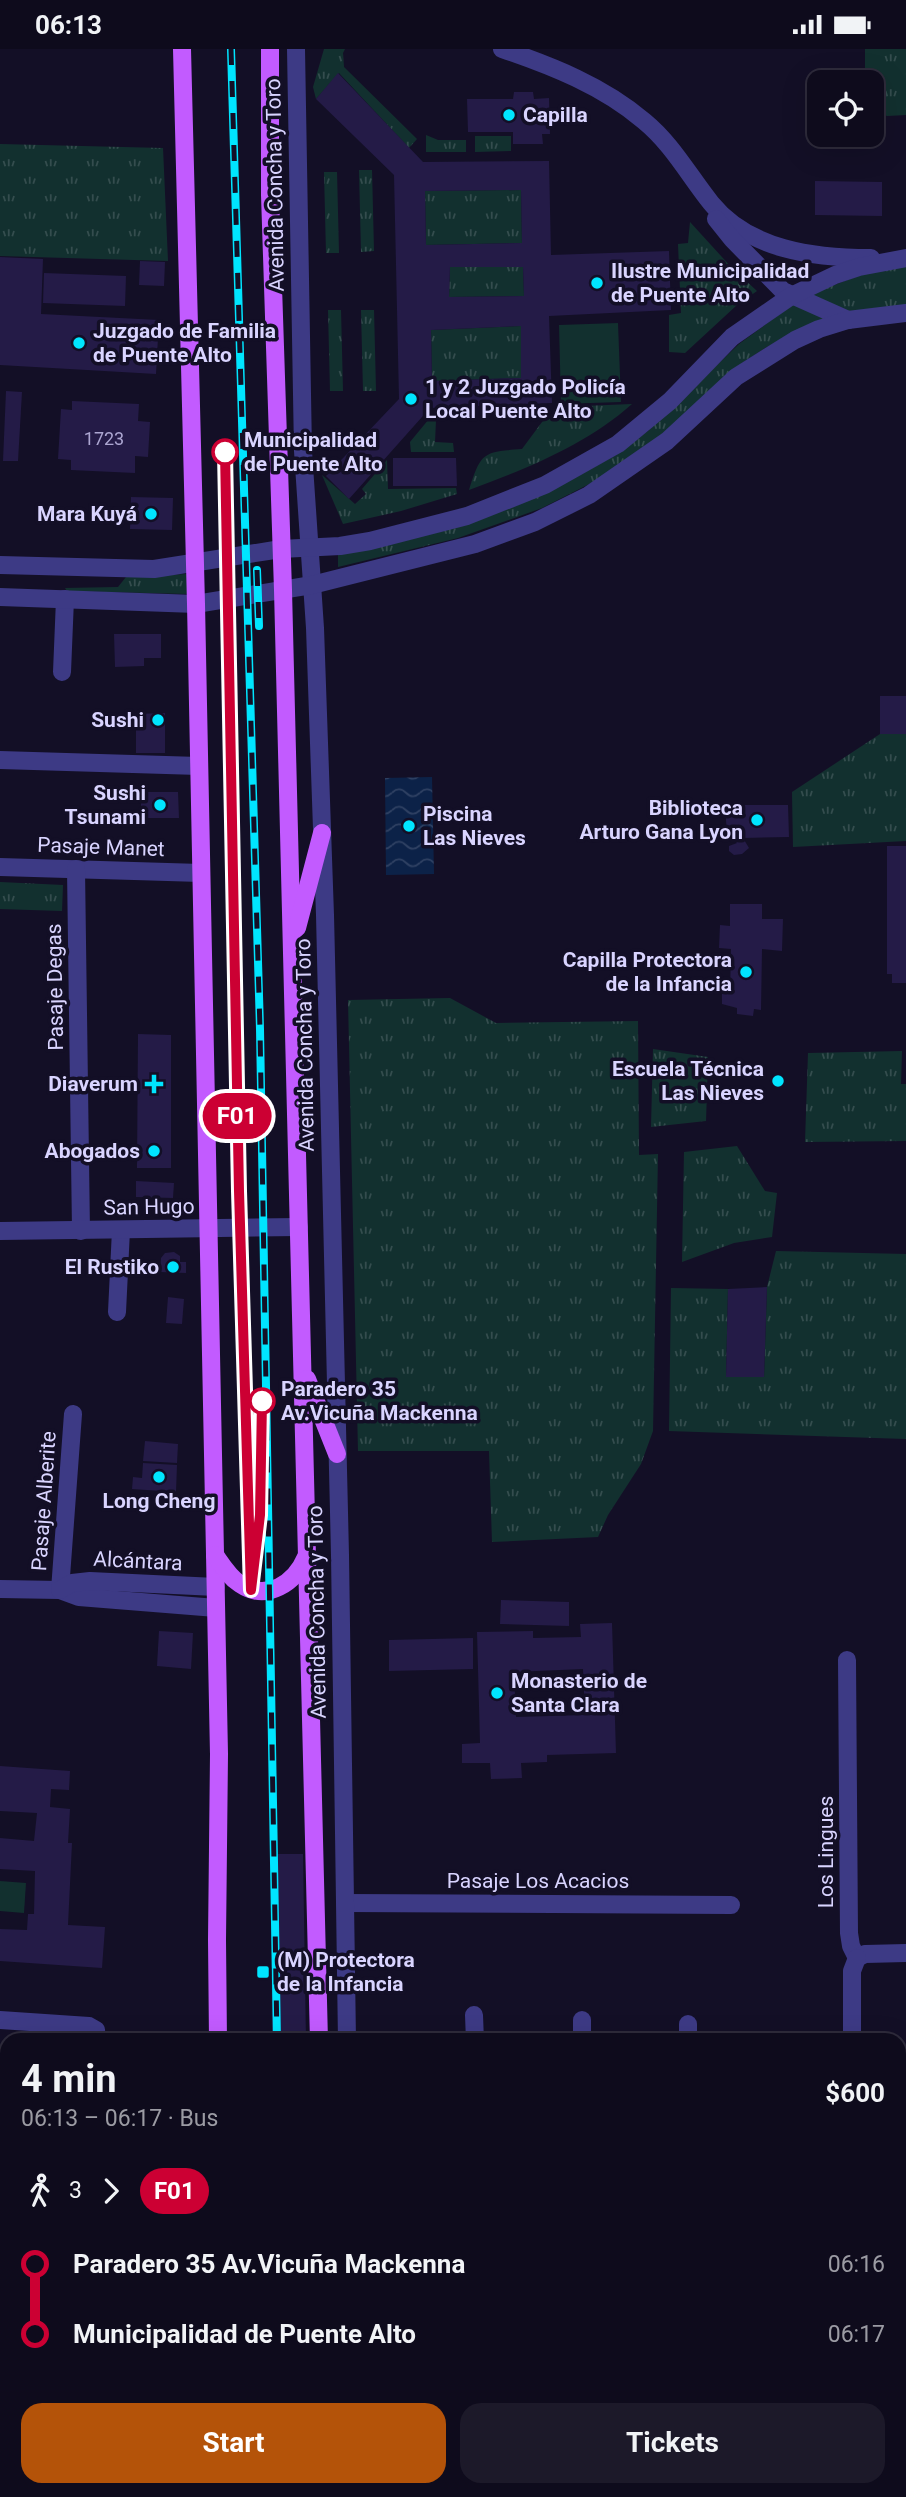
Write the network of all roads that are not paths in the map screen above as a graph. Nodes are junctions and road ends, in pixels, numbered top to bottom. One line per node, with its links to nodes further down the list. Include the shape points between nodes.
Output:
1 (182, 49): 12 (main road)
2 (270, 49): 11 (main road, Avenida Concha y Toro, via 269,169)
3 (296, 49): 10 (street, Avenida Concha y Toro)
4 (502, 49): 5 (street, via 568,75 626,107 675,152)
5 (702, 191): 6 (street, via 735,226 771,244 832,257); 7 (street, via 732,239)
6 (906, 258): 7 (street, via 859,267)
7 (791, 296): 9 (street); 10 (street, via 732,337 635,431 573,471 506,502 433,526 350,544)
8 (906, 313): 9 (street)
9 (848, 320): 15 (street, via 795,339 747,370 667,441 589,495 535,522 400,565)
10 (309, 547): 11 (street); 15 (street, Avenida Concha y Toro)
11 (281, 549): 12 (street); 16 (main road, Avenida Concha y Toro)
12 (195, 562): 14 (street, via 154,569); 20 (main road)
13 (0, 565): 14 (street)
14 (48, 567): 18 (street)
15 (312, 585): 16 (street); 24 (street, Avenida Concha y Toro)
16 (282, 590): 20 (street); 28 (main road, Avenida Concha y Toro)
17 (0, 597): 18 (street)
18 (46, 599): 19 (street)
19 (65, 599): 20 (street); 21 (street)
20 (196, 604): 23 (main road)
21 (62, 672)
22 (0, 760): 23 (street)
23 (199, 766): 27 (main road)
24 (323, 833): 28 (main road); 37 (street, Avenida Concha y Toro)
25 (0, 867): 26 (street, Pasaje Manet)
26 (76, 869): 27 (street, Pasaje Manet); 33 (street, Pasaje Degas)
27 (201, 873): 30 (main road)
28 (292, 948): 29 (main road, Avenida Concha y Toro)
29 (299, 1227): 30 (street, San Hugo); 35 (main road, Avenida Concha y Toro)
30 (208, 1228): 31 (street, San Hugo); 38 (main road)
31 (121, 1230): 33 (street, San Hugo); 34 (street)
32 (0, 1231): 33 (street, San Hugo)
33 (81, 1231)
34 (117, 1312)
35 (302, 1366): 37 (main road); 39 (main road, Avenida Concha y Toro)
36 (73, 1414): 42 (street, Pasaje Alberite)
37 (337, 1454): 45 (street, Avenida Concha y Toro)
38 (215, 1554): 39 (main road, via 240,1585 264,1591 285,1585); 40 (main road)
39 (308, 1554): 54 (main road, Avenida Concha y Toro)
40 (216, 1587): 42 (street, Alcántara, via 90,1581); 43 (main road)
41 (0, 1589): 42 (street, Alcántara)
42 (61, 1590): 43 (street, Alcántara, via 91,1598)
43 (216, 1608): 53 (main road)
44 (848, 1660): 48 (street, Los Lingues, via 849,1933)
45 (345, 1903): 46 (street, Pasaje Los Acacios); 55 (street, Avenida Concha y Toro)
46 (731, 1905)
47 (906, 1953): 48 (street)
48 (857, 1958): 58 (street, Los Lingues, via 852,1971)
49 (474, 2015): 56 (street)
50 (0, 2020): 52 (street, via 89,2026)
51 (582, 2020): 57 (street)
52 (96, 2033)
53 (218, 2033)
54 (319, 2033)
55 (347, 2033)
56 (475, 2033)
57 (582, 2033)
58 (852, 2033)

